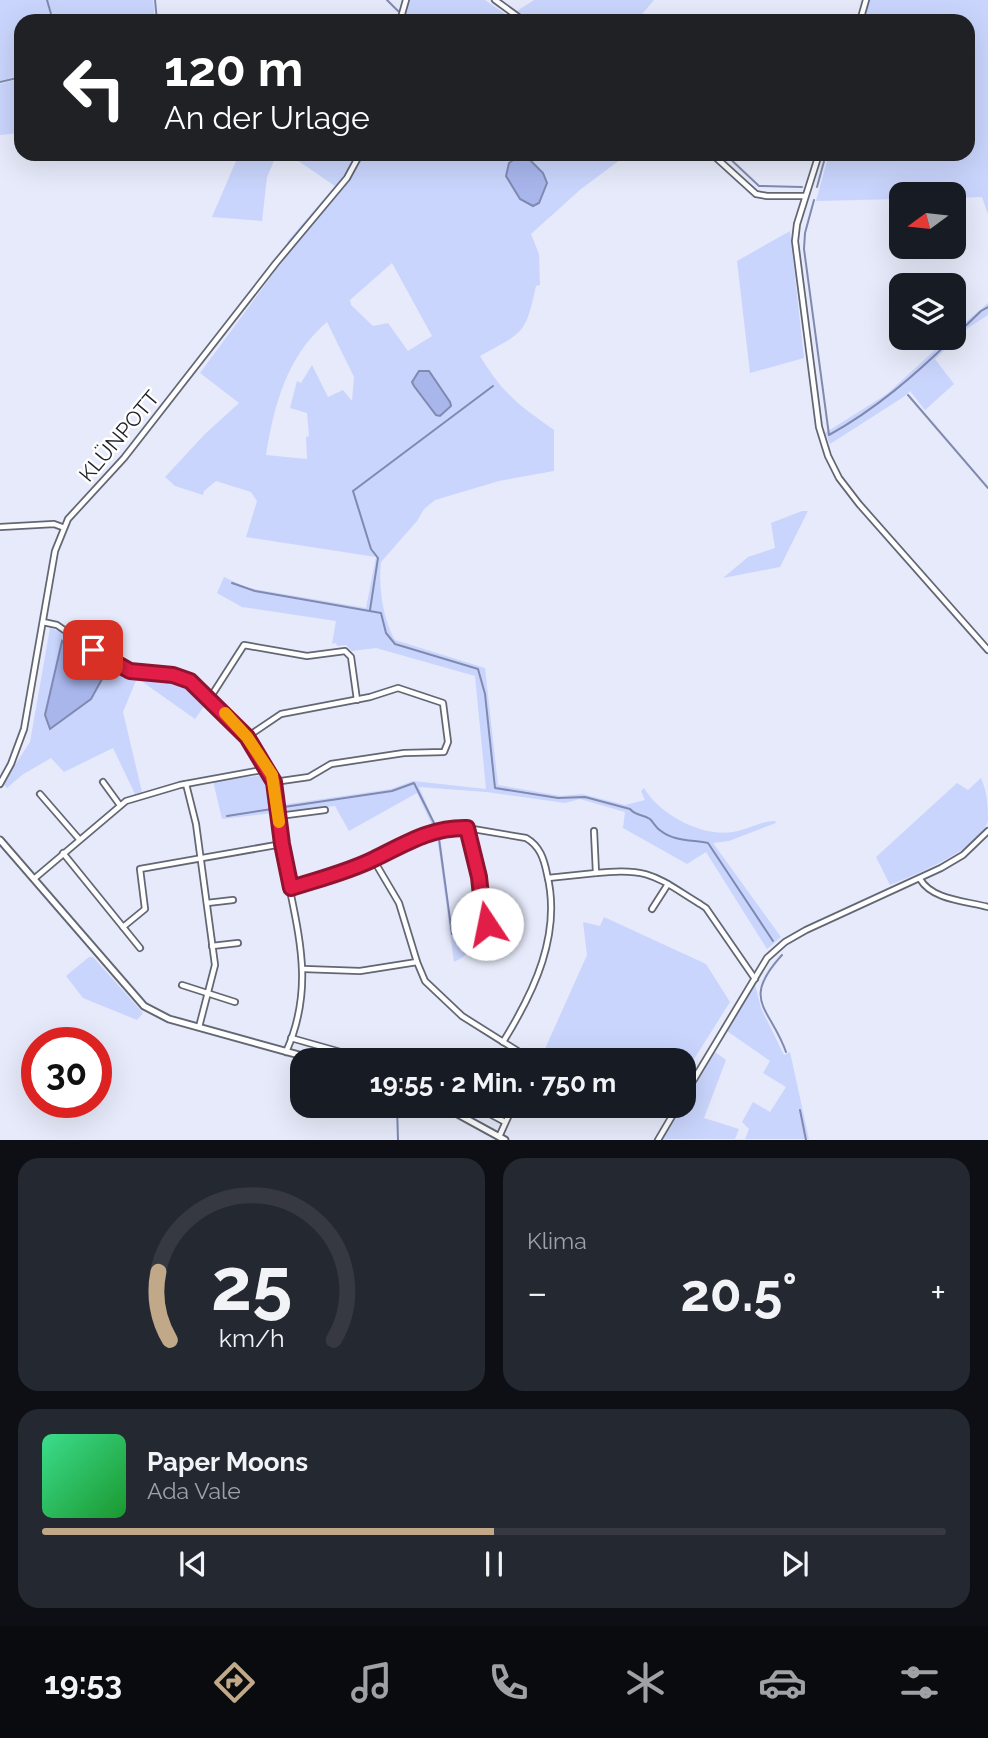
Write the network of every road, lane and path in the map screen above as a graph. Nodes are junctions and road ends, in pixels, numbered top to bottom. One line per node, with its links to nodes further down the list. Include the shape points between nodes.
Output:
1 (495, 0): 2 (street)
2 (514, 14)
3 (356, 161): 8 (street, KLÜNPOTT, via 124,458)
4 (720, 161): 6 (street, via 756,194)
5 (817, 161): 6 (street)
6 (805, 196): 10 (street, via 797,223 796,253 819,427 828,456 859,504)
7 (0, 527): 8 (street)
8 (62, 527): 9 (street)
9 (43, 622): 11 (street, via 57,625 119,667 182,677); 17 (street, via 24,729)
10 (988, 650)
11 (210, 698): 12 (street, via 239,648 249,644 307,656 345,652 351,657); 13 (street)
12 (357, 700): 13 (street, via 281,714); 16 (street, via 398,688 439,700 444,707 447,749 435,755 404,753 331,764 309,777)
13 (247, 737): 14 (street)
14 (267, 769): 16 (street); 18 (street)
15 (103, 782): 20 (street)
16 (274, 782): 22 (street)
17 (0, 784)
18 (186, 784): 20 (street); 31 (street)
19 (40, 794): 26 (street)
20 (119, 804): 26 (street)
21 (325, 810): 22 (street)
22 (279, 816): 28 (street)
23 (467, 828): 30 (street, via 419,836); 34 (street, via 532,841); 42 (street)
24 (594, 831): 32 (street)
25 (988, 831): 35 (street, via 963,855)
26 (79, 839): 29 (street)
27 (0, 840): 33 (street)
28 (282, 844): 31 (street); 37 (street)
29 (63, 853): 33 (street); 43 (street)
30 (373, 859): 37 (street); 47 (street, via 399,903)
31 (200, 860): 39 (street); 43 (street, via 141,869 145,909)
32 (596, 873): 34 (street); 36 (street, via 648,873)
33 (34, 878): 53 (street, via 136,998 159,1014)
34 (548, 878): 55 (street, via 551,933 523,1008)
35 (920, 878): 40 (street, via 936,893); 49 (street, via 785,942 767,958)
36 (668, 884): 41 (street); 49 (street, via 706,908)
37 (291, 888): 48 (street)
38 (233, 900): 39 (street)
39 (206, 903): 45 (street)
40 (988, 906)
41 (652, 909)
42 (487, 924)
43 (123, 927): 46 (street)
44 (238, 943): 45 (street)
45 (212, 946): 51 (street, via 215,970)
46 (140, 948)
47 (417, 962): 48 (street, via 360,971); 55 (street, via 425,981 448,1005)
48 (303, 969): 54 (street)
49 (755, 979): 60 (street)
50 (182, 985): 51 (street)
51 (209, 993): 52 (street); 53 (street)
52 (235, 1002)
53 (199, 1027): 58 (street)
54 (291, 1038): 56 (street); 58 (street)
55 (503, 1042): 57 (street)
56 (326, 1048)
57 (513, 1048)
58 (286, 1052): 59 (street)
59 (290, 1053)
60 (696, 1076)
61 (465, 1118): 66 (street)
62 (498, 1118): 65 (street)
63 (507, 1118): 65 (street)
64 (671, 1118): 67 (street)
65 (505, 1122): 66 (street)
66 (502, 1138)
67 (658, 1139)

